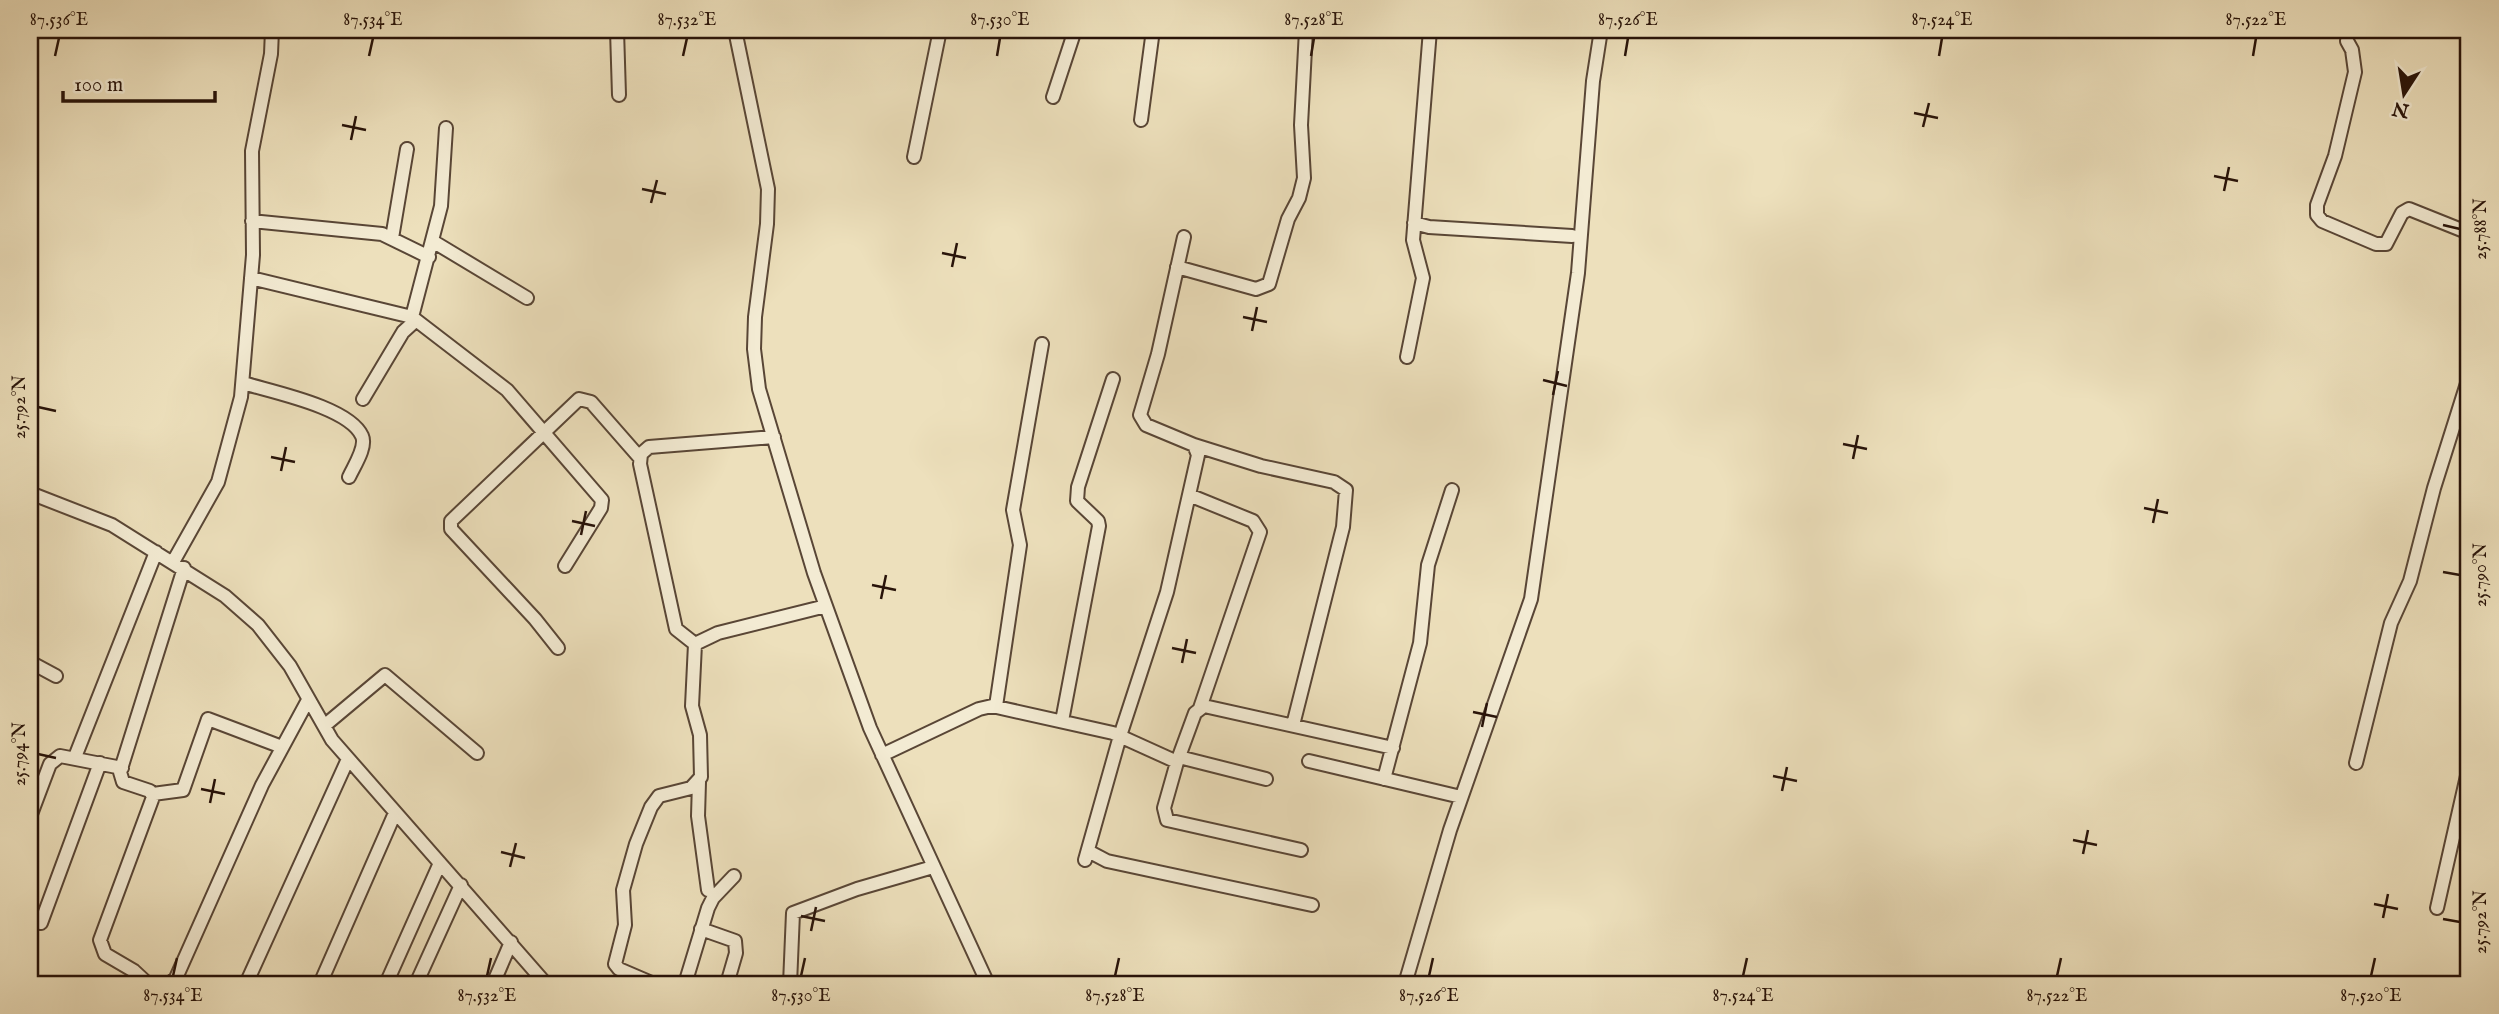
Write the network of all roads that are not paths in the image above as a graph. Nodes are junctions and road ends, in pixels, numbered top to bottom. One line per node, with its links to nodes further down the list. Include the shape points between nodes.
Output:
1 (272, 30): 17 (street, via 252,151)
2 (617, 30): 11 (street)
3 (735, 30): 36 (street, via 768,189 754,349 759,389)
4 (940, 30): 16 (street)
5 (1075, 30): 12 (street)
6 (1153, 30): 13 (street)
7 (1306, 30): 25 (street, via 1301,125 1304,178 1269,284 1256,289)
8 (1430, 30): 18 (street)
9 (1601, 30): 74 (street, via 1576,285 1533,588)
10 (2347, 41): 19 (street, via 2355,72 2317,215 2383,245 2409,209)
11 (619, 95)
12 (1053, 97)
13 (1141, 120)
14 (446, 128): 23 (street)
15 (407, 149): 22 (street)
16 (914, 158)
17 (252, 221): 22 (street); 26 (street)
18 (1414, 223): 20 (street); 30 (street, via 1413,240 1423,278)
19 (2469, 233)
20 (1572, 236)
21 (1184, 237): 25 (street)
22 (392, 238): 24 (street)
23 (434, 242): 24 (street); 27 (street)
24 (429, 257): 28 (street, via 412,306)
25 (1177, 267): 37 (street, via 1140,415 1146,425)
26 (251, 278): 28 (street); 33 (street)
27 (527, 298)
28 (414, 319): 34 (street); 35 (street, via 507,390)
29 (1042, 344): 52 (street, via 1013,510 1019,552)
30 (1408, 357)
31 (2469, 377): 67 (street, via 2410,582 2391,622)
32 (1113, 379): 54 (street, via 1078,487 1077,501 1099,526)
33 (243, 383): 39 (street, via 333,412 357,429 363,444); 44 (street, via 218,482)
34 (363, 399)
35 (544, 430): 38 (street, via 579,400 587,400); 45 (street, via 603,504); 48 (street, via 450,524)
36 (774, 437): 38 (street, via 649,447); 46 (street)
37 (1194, 445): 42 (street, via 1198,455); 55 (street, via 1334,482 1346,490 1343,527)
38 (640, 458): 47 (street, via 676,629)
39 (349, 477)
40 (1451, 490): 59 (street, via 1428,565 1420,643)
41 (30, 493): 43 (street, via 113,525)
42 (1189, 495): 53 (street, via 1254,521 1261,532); 57 (street, via 1167,592)
43 (156, 552): 44 (street); 62 (street)
44 (178, 565): 51 (street, via 258,625 290,666); 69 (street)
45 (565, 566)
46 (826, 606): 47 (street, via 718,633); 61 (street)
47 (695, 644): 72 (street, via 692,706 700,735 703,770)
48 (558, 648)
49 (30, 662): 50 (street)
50 (56, 677)
51 (308, 700): 56 (street); 58 (street)
52 (996, 706): 54 (street); 61 (street, via 979,709)
53 (1200, 708): 55 (street); 64 (street)
54 (1062, 721): 57 (street)
55 (1293, 725): 59 (street)
56 (324, 726): 60 (street, via 385,675); 63 (street)
57 (1120, 736): 64 (street); 83 (street, via 1086,855)
58 (282, 747): 73 (street, via 208,719 183,790); 88 (street)
59 (1393, 748): 71 (street)
60 (477, 753)
61 (882, 755): 79 (street)
62 (75, 757): 66 (street); 76 (street, via 60,756 50,764)
63 (348, 759): 75 (street); 90 (street)
64 (1178, 759): 70 (street); 77 (street, via 1164,808 1167,820)
65 (1309, 761): 71 (street)
66 (100, 763): 69 (street); 85 (street)
67 (2356, 763)
68 (2469, 767): 84 (street)
69 (122, 768): 73 (street, via 123,782)
70 (1266, 779)
71 (1384, 779): 74 (street)
72 (699, 782): 82 (street, via 698,816); 96 (street, via 656,799 623,890 625,925 615,964)
73 (153, 794): 89 (street, via 100,940 105,954)
74 (1461, 797): 101 (street)
75 (395, 813): 78 (street); 91 (street)
76 (30, 817)
77 (1301, 850)
78 (440, 863): 81 (street); 92 (street)
79 (933, 867): 99 (street, via 793,913); 100 (street)
80 (734, 876): 86 (street, via 713,898)
81 (461, 885): 87 (street); 93 (street)
82 (708, 890)
83 (1312, 905)
84 (2437, 908)
85 (41, 923)
86 (701, 929): 97 (street); 98 (street, via 735,941)
87 (511, 942): 94 (street); 95 (street)
88 (172, 982)
89 (148, 984)
90 (246, 984)
91 (320, 984)
92 (386, 984)
93 (416, 984)
94 (493, 984)
95 (546, 984)
96 (654, 984)
97 (685, 984)
98 (727, 984)
99 (790, 984)
100 (988, 984)
101 (1405, 984)

